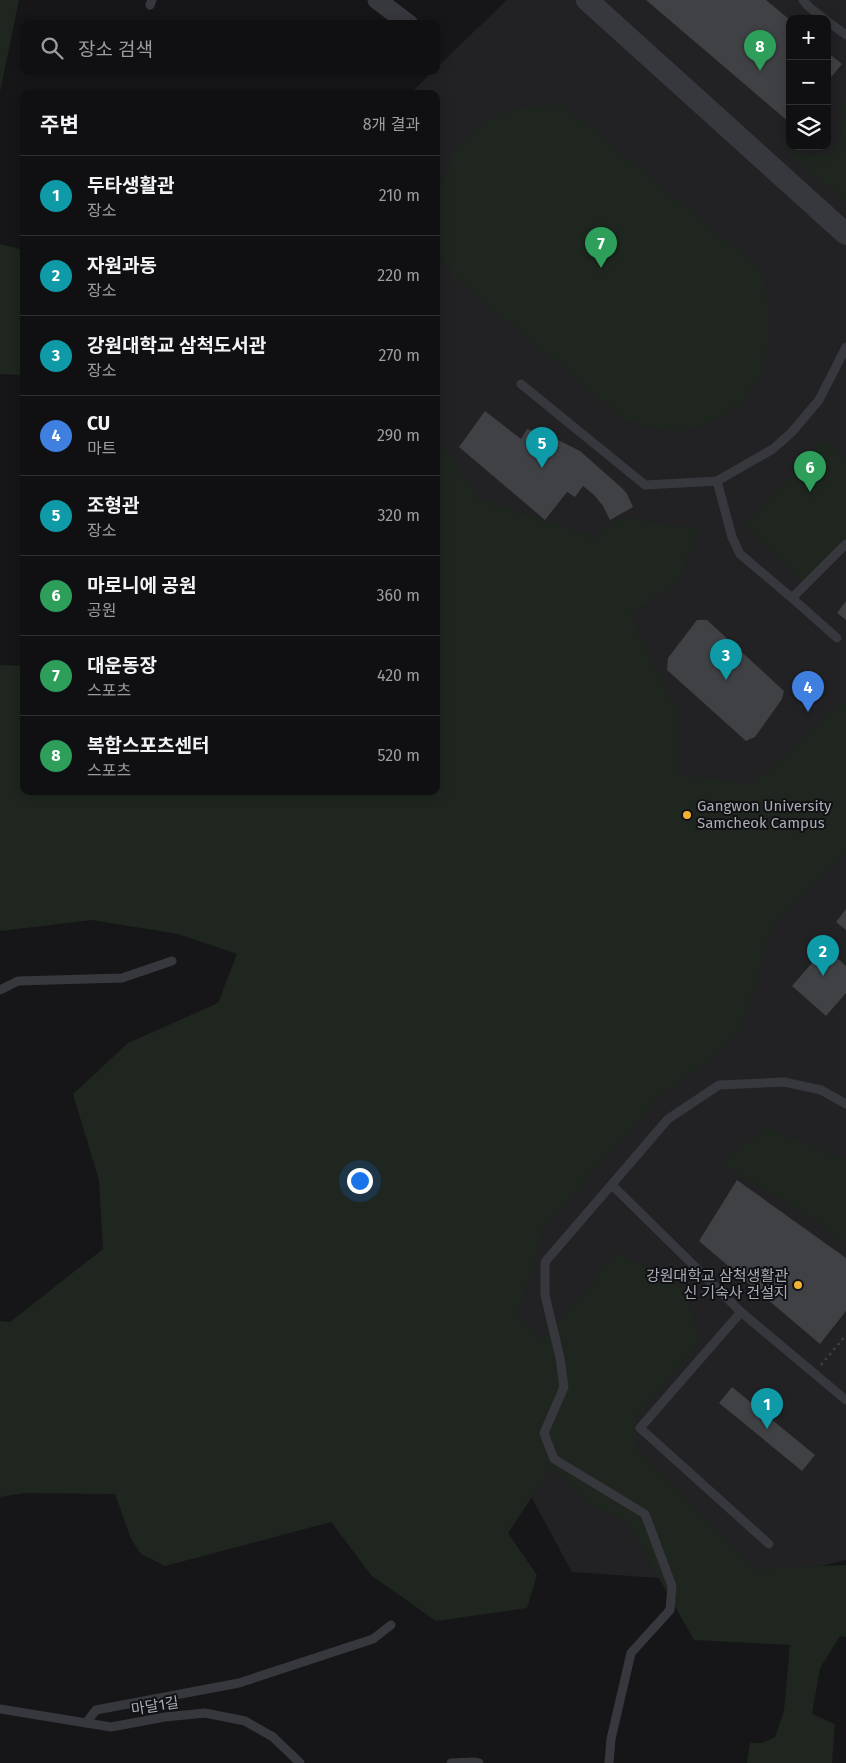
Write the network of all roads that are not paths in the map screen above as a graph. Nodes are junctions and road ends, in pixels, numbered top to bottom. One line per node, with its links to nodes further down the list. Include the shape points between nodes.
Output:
1 (377, 0): 5 (street)
2 (803, 0): 4 (lane)
3 (593, 2): 8 (street)
4 (820, 15)
5 (404, 20)
6 (831, 24): 7 (lane)
7 (846, 35)
8 (846, 234)
9 (846, 347): 11 (lane, via 819,400 792,432 773,448)
10 (521, 384): 11 (lane, via 645,485)
11 (717, 482): 13 (lane, via 740,554)
12 (846, 544): 13 (lane)
13 (792, 598): 14 (lane)
14 (837, 638)
15 (172, 961): 16 (lane, via 122,978 18,981)
16 (0, 990)
17 (846, 1104): 18 (lane, via 821,1090 784,1082 719,1085 668,1119)
18 (612, 1185): 19 (lane); 28 (lane, via 545,1262 545,1294 564,1387 544,1433 554,1459 645,1514 672,1586 670,1610 631,1652 611,1739)
19 (740, 1312): 20 (lane); 21 (lane, via 640,1428)
20 (846, 1400)
21 (770, 1544)
22 (391, 1625): 24 (lane, via 373,1639 240,1683 96,1710)
23 (0, 1709): 24 (lane, 마달1길)
24 (86, 1724): 25 (lane, 마달1길, via 111,1727 205,1713 245,1721 273,1737)
25 (300, 1763)
26 (451, 1763): 27 (lane)
27 (479, 1763)
28 (609, 1763)

